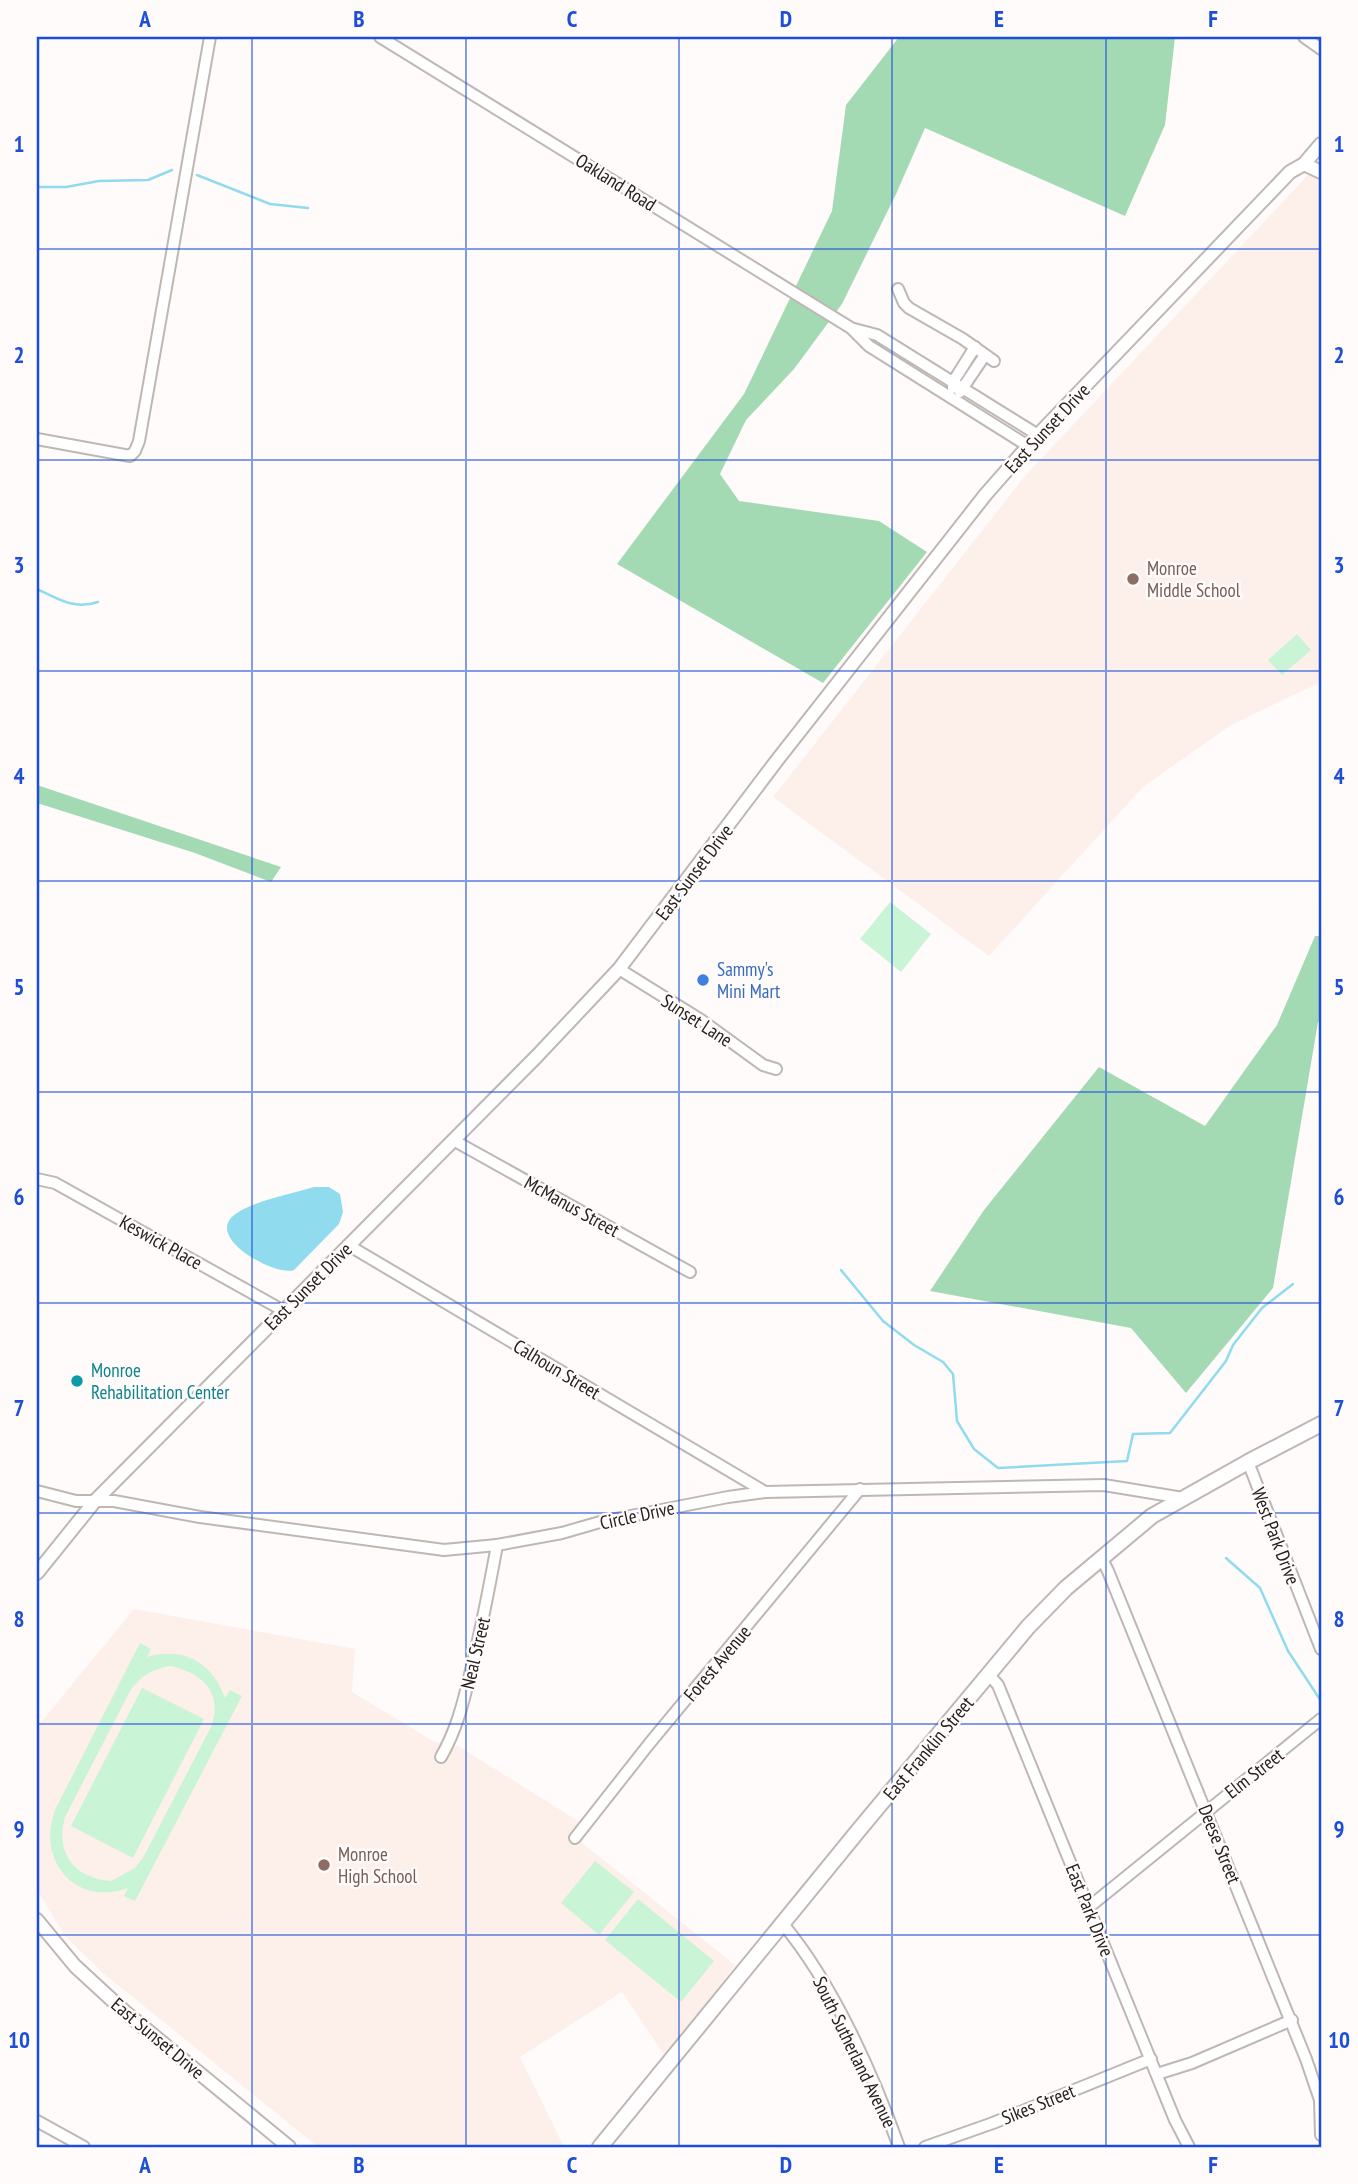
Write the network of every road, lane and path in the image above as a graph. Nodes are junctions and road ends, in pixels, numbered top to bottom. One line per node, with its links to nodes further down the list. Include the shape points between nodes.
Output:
1 (210, 37): 15 (street, via 139,442 130,456)
2 (380, 37): 9 (street, Oakland Road)
3 (1304, 37): 4 (street)
4 (1321, 49)
5 (1321, 144): 6 (street, East Sunset Drive)
6 (1304, 164): 7 (street); 14 (street, East Sunset Drive, via 1290,172)
7 (1321, 172)
8 (898, 289): 10 (street, via 909,308)
9 (851, 328): 11 (street, Oakland Road, via 877,335); 13 (street, Oakland Road, via 869,346)
10 (975, 347): 11 (street); 12 (street, via 990,358)
11 (953, 382): 12 (street, Oakland Road); 13 (street)
12 (964, 388): 13 (street); 14 (street, Oakland Road)
13 (953, 398): 16 (street, Oakland Road)
14 (1038, 435): 16 (street, East Sunset Drive)
15 (37, 439)
16 (1028, 446): 17 (street, East Sunset Drive, via 938,552)
17 (620, 969): 18 (street, Sunset Lane, via 763,1065); 19 (street, East Sunset Drive)
18 (776, 1069)
19 (453, 1140): 21 (street, East Sunset Drive); 22 (street, McManus Street)
20 (37, 1179): 23 (street, Keswick Place, via 50,1180)
21 (348, 1245): 23 (street, East Sunset Drive); 28 (street, Calhoun Street)
22 (690, 1272)
23 (284, 1311): 30 (street, East Sunset Drive)
24 (1321, 1424): 25 (main road, East Franklin Street)
25 (1248, 1462): 29 (main road, East Franklin Street); 34 (street, West Park Drive)
26 (859, 1489): 28 (street, Circle Drive); 29 (street, Circle Drive, via 1104,1485); 39 (street, Forest Avenue)
27 (37, 1491): 30 (street, Circle Drive)
28 (765, 1492): 31 (street, Circle Drive)
29 (1183, 1498): 32 (main road, East Franklin Street)
30 (95, 1501): 31 (street, Circle Drive, via 444,1550); 33 (street, East Sunset Drive)
31 (497, 1545): 37 (street, Neal Street, via 484,1622 461,1710)
32 (1101, 1557): 35 (main road, East Franklin Street, via 1028,1627); 38 (street, Deese Street)
33 (37, 1573)
34 (1321, 1649)
35 (989, 1675): 40 (street, East Park Drive, via 998,1685); 42 (main road, East Franklin Street)
36 (1321, 1719): 38 (street, Elm Street)
37 (441, 1757)
38 (1207, 1810): 40 (street, Elm Street); 43 (street, Deese Street)
39 (575, 1838)
40 (1089, 1907): 44 (street, East Park Drive)
41 (37, 1920): 49 (street, East Sunset Drive, via 75,1966 125,2012)
42 (783, 1924): 50 (main road, East Franklin Street); 51 (street, South Sutherland Avenue, via 831,1993)
43 (1292, 2021): 45 (street); 47 (street, Deese Street, via 1320,2100)
44 (1151, 2059): 45 (street, East Park Drive); 52 (street, Sikes Street)
45 (1157, 2074): 53 (street, East Park Drive)
46 (37, 2121): 48 (street)
47 (1321, 2135)
48 (84, 2147)
49 (289, 2147)
50 (600, 2147)
51 (899, 2147)
52 (925, 2147)
53 (1189, 2147)

